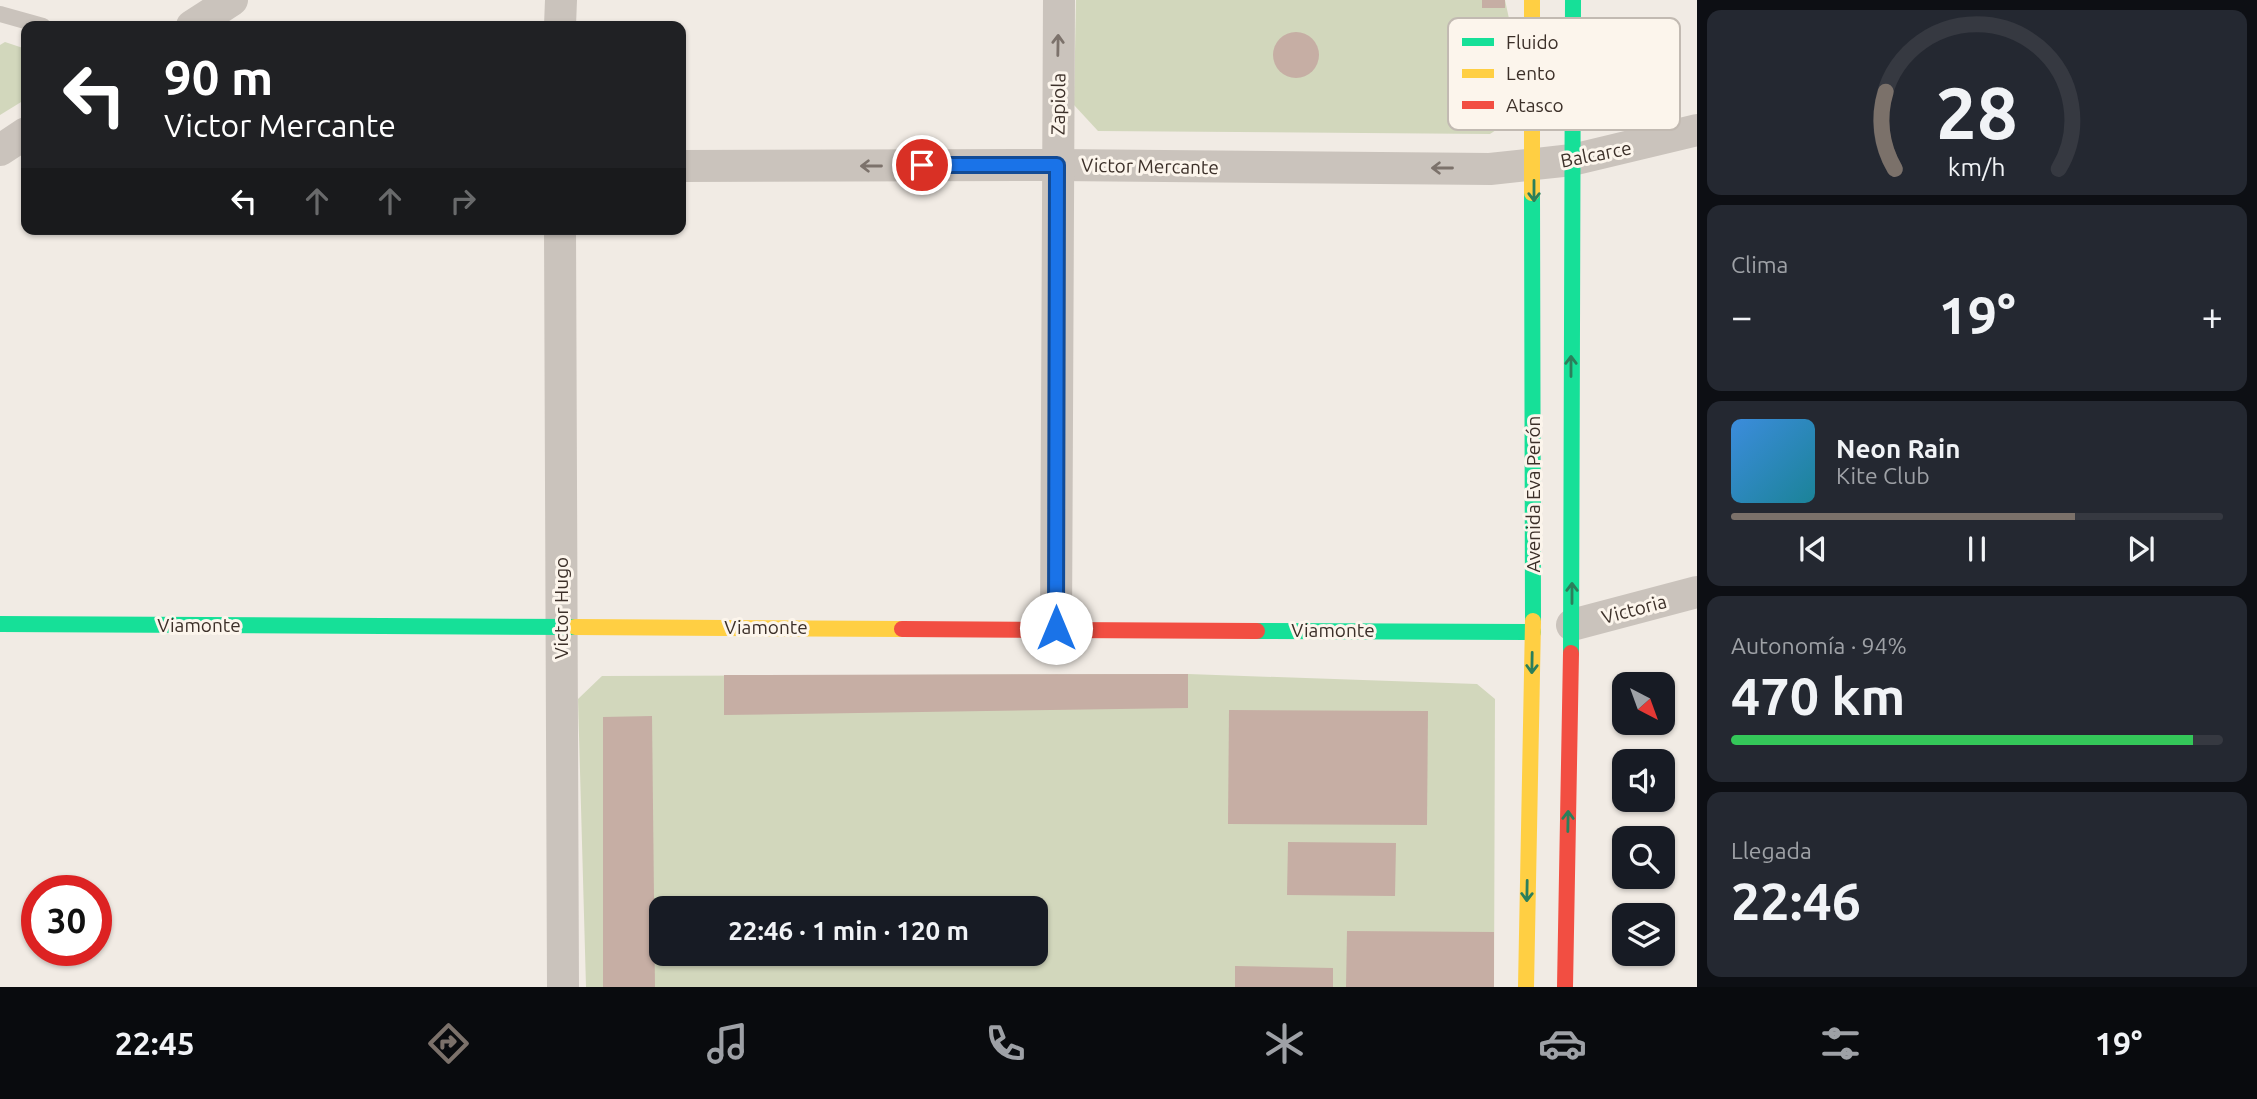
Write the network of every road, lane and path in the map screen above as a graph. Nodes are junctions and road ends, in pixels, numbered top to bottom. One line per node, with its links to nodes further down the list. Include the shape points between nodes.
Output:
1 (232, 0): 10 (street)
2 (561, 0): 11 (street)
3 (1059, 0): 16 (street, Zapiola, one-way to 3)
4 (1532, 0): 7 (main road, Avenida Eva Perón)
5 (1573, 0): 8 (main road, Avenida Eva Perón)
6 (0, 14): 9 (lane)
7 (1532, 18)
8 (1573, 18)
9 (25, 21)
10 (200, 21)
11 (560, 21)
12 (1534, 130): 17 (main road, Avenida Eva Perón)
13 (1572, 130): 15 (main road, Avenida Eva Perón)
14 (1697, 130): 15 (street, Balcarce)
15 (1572, 160): 17 (street, Balcarce); 22 (main road, Avenida Eva Perón, one-way to 15)
16 (1057, 165): 17 (street, Victor Mercante, one-way to 16, via 1490,169); 18 (street, Victor Mercante, one-way to 18); 24 (street, Zapiola)
17 (1534, 165): 25 (main road, Avenida Eva Perón, one-way to 25)
18 (686, 166)
19 (560, 235): 23 (street, Victor Hugo)
20 (1697, 593): 22 (street, Victoria)
21 (0, 624): 23 (main road, Viamonte)
22 (1572, 625): 28 (main road, Avenida Eva Perón, one-way to 22)
23 (561, 626): 24 (main road, Viamonte); 26 (street, Victor Hugo)
24 (1056, 628): 25 (main road, Viamonte)
25 (1532, 632): 27 (main road, Avenida Eva Perón, one-way to 27)
26 (563, 987)
27 (1526, 987)
28 (1565, 987)

